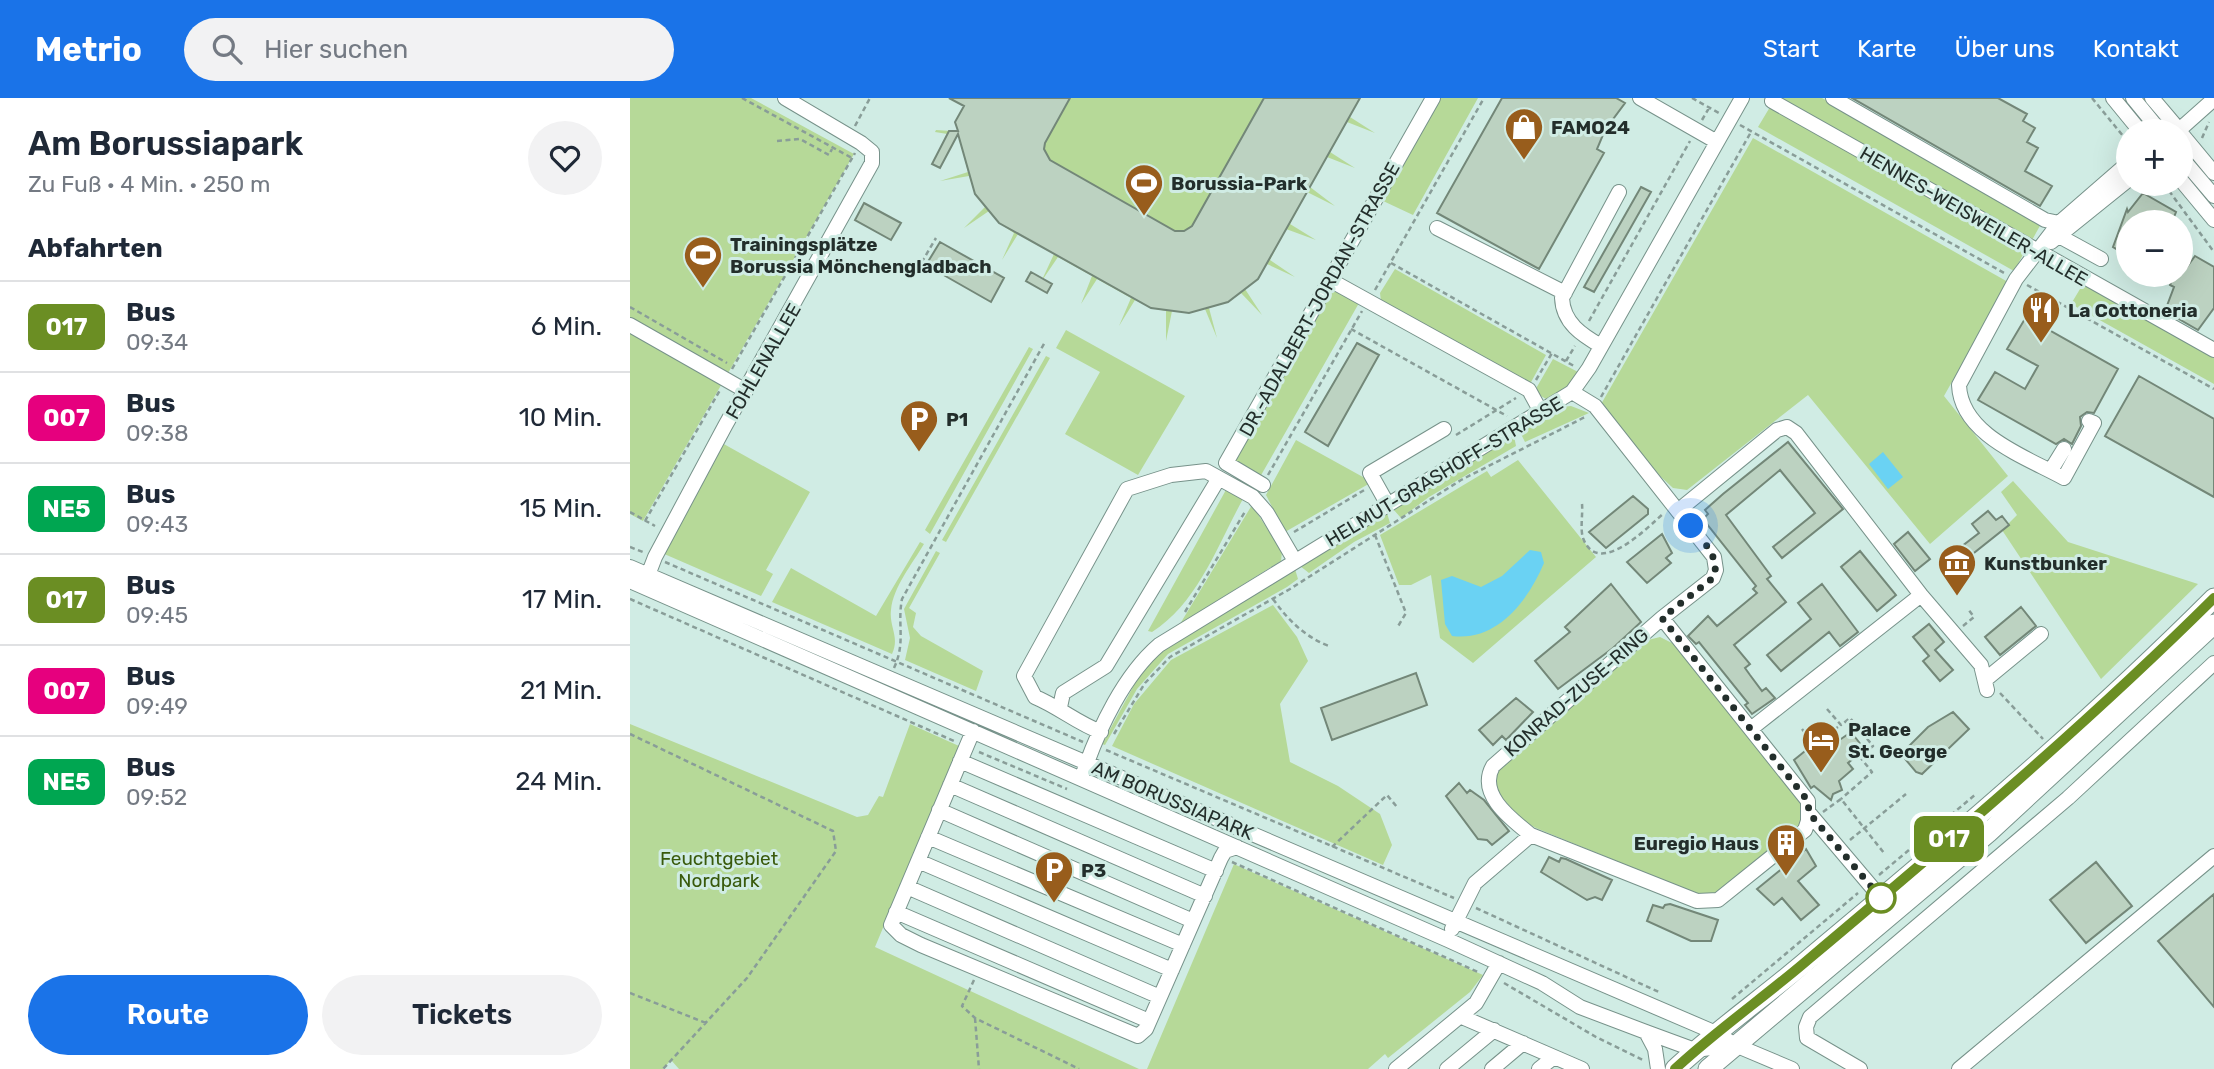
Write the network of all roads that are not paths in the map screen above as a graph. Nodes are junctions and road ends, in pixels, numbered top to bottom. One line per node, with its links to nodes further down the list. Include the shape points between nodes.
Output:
1 (785, 98): 34 (street, FOHLENALLEE, via 855,139 875,159)
2 (1433, 98): 29 (street, DR.-ADALBERT-JORDAN-STRASSE)
3 (1640, 98): 15 (street)
4 (1742, 98): 15 (street, HELMUT-GRASHOFF-STRASSE)
5 (1833, 98): 26 (street)
6 (2112, 98): 11 (street)
7 (2133, 98): 12 (street)
8 (2152, 98): 13 (street)
9 (2214, 99): 14 (street)
10 (1772, 101): 27 (street, HENNES-WEISWEILER-ALLEE)
11 (2130, 119)
12 (2150, 119)
13 (2169, 119)
14 (2192, 119)
15 (1717, 142): 32 (street, HELMUT-GRASHOFF-STRASSE)
16 (2193, 148): 18 (street)
17 (2193, 171): 23 (street)
18 (2214, 173)
19 (2116, 174): 26 (street)
20 (2116, 189): 26 (street)
21 (1619, 192): 30 (street)
22 (2193, 195): 24 (street)
23 (2214, 196)
24 (2214, 220)
25 (1437, 228): 30 (street)
26 (2059, 229): 27 (street); 28 (street)
27 (2039, 251): 33 (street, HENNES-WEISWEILER-ALLEE); 40 (street, via 2016,279 1959,385 1959,402 1988,436)
28 (2101, 259)
29 (1330, 280): 36 (street, via 1529,390); 42 (street, DR.-ADALBERT-JORDAN-STRASSE, via 1226,463)
30 (1565, 293): 32 (street, via 1562,306 1575,331)
31 (630, 325): 34 (street)
32 (1601, 346): 35 (street, HELMUT-GRASHOFF-STRASSE)
33 (2214, 350)
34 (746, 391): 47 (street, FOHLENALLEE)
35 (1572, 392): 36 (street, HELMUT-GRASHOFF-STRASSE); 44 (street, KONRAD-ZUSE-RING, via 1595,406)
36 (1541, 412): 43 (street, HELMUT-GRASHOFF-STRASSE)
37 (2089, 421): 40 (street, via 2094,424 2064,478)
38 (1444, 429): 43 (street, via 1370,473)
39 (2064, 449): 40 (street)
40 (2051, 470)
41 (1219, 478): 45 (street, via 1252,497 1267,513); 55 (street, via 1106,666 1063,693); 55 (street, via 1206,471 1171,475 1127,489 1024,676 1035,697)
42 (1263, 485)
43 (1388, 505): 45 (street, HELMUT-GRASHOFF-STRASSE)
44 (1677, 507): 48 (street, via 1787,427); 50 (street, KONRAD-ZUSE-RING, via 1714,557 1716,570 1713,578)
45 (1295, 561): 58 (street, HELMUT-GRASHOFF-STRASSE, via 1151,652)
46 (630, 567): 47 (street, AM BORUSSIAPARK)
47 (640, 581): 54 (street, AM BORUSSIAPARK)
48 (1921, 595): 52 (street, via 1981,665 1986,685); 56 (street)
49 (2214, 598): 72 (main road, via 2110,698)
50 (1662, 618): 56 (street, KONRAD-ZUSE-RING); 65 (street, KONRAD-ZUSE-RING, via 1493,766 1488,777 1491,795)
51 (2214, 624): 88 (main road, via 1988,834)
52 (2040, 634)
53 (2214, 663): 100 (street, via 2068,799 1810,1017 1807,1038)
54 (887, 684): 57 (street, AM BORUSSIAPARK); 60 (street, AM BORUSSIAPARK)
55 (1060, 707): 58 (street, via 1077,722)
56 (1752, 728): 64 (street, KONRAD-ZUSE-RING, via 1808,801)
57 (973, 731): 59 (street); 61 (street, AM BORUSSIAPARK)
58 (1101, 732): 60 (street, HELMUT-GRASHOFF-STRASSE)
59 (960, 761): 62 (street); 70 (street)
60 (1087, 763): 61 (street, HELMUT-GRASHOFF-STRASSE); 76 (street, AM BORUSSIAPARK)
61 (1082, 779): 67 (street, AM BORUSSIAPARK)
62 (950, 785): 63 (street); 73 (street)
63 (939, 810): 66 (street); 75 (street)
64 (1812, 816): 65 (street, KONRAD-ZUSE-RING, via 1805,830 1718,900 1697,901); 72 (street)
65 (1531, 835): 76 (street, via 1475,883)
66 (928, 837): 69 (street); 78 (street)
67 (1237, 847): 70 (street, via 1225,851); 77 (street, AM BORUSSIAPARK)
68 (2214, 856): 101 (street)
69 (918, 861): 71 (street); 80 (street)
70 (1216, 871): 73 (street)
71 (907, 887): 74 (street); 81 (street)
72 (1876, 890): 86 (main road, via 1809,960)
73 (1205, 896): 75 (street)
74 (896, 912): 83 (street); 83 (street, via 894,929 921,945 1132,1035 1143,1034)
75 (1193, 920): 78 (street)
76 (1455, 922): 77 (street); 86 (street, AM BORUSSIAPARK)
77 (1448, 940): 79 (street, AM BORUSSIAPARK)
78 (1182, 945): 80 (street)
79 (1499, 963): 82 (street, via 1483,995); 85 (street, AM BORUSSIAPARK, via 1580,1007)
80 (1172, 970): 81 (street)
81 (1160, 997): 83 (street)
82 (1462, 1017): 84 (street); 91 (street)
83 (1149, 1021)
84 (1494, 1030): 87 (street); 92 (street)
85 (1646, 1032): 89 (street, AM BORUSSIAPARK); 96 (street)
86 (1716, 1032): 88 (street, AM BORUSSIAPARK); 89 (main road)
87 (1523, 1043): 90 (street); 93 (street)
88 (1735, 1045): 89 (street); 98 (main road); 99 (street, AM BORUSSIAPARK)
89 (1695, 1050): 97 (main road)
90 (1554, 1057): 94 (street); 95 (street)
91 (1396, 1069)
92 (1447, 1069)
93 (1492, 1069)
94 (1539, 1069)
95 (1582, 1069)
96 (1658, 1069)
97 (1675, 1069)
98 (1708, 1069)
99 (1792, 1069)
100 (1860, 1069)
101 (1959, 1069)

